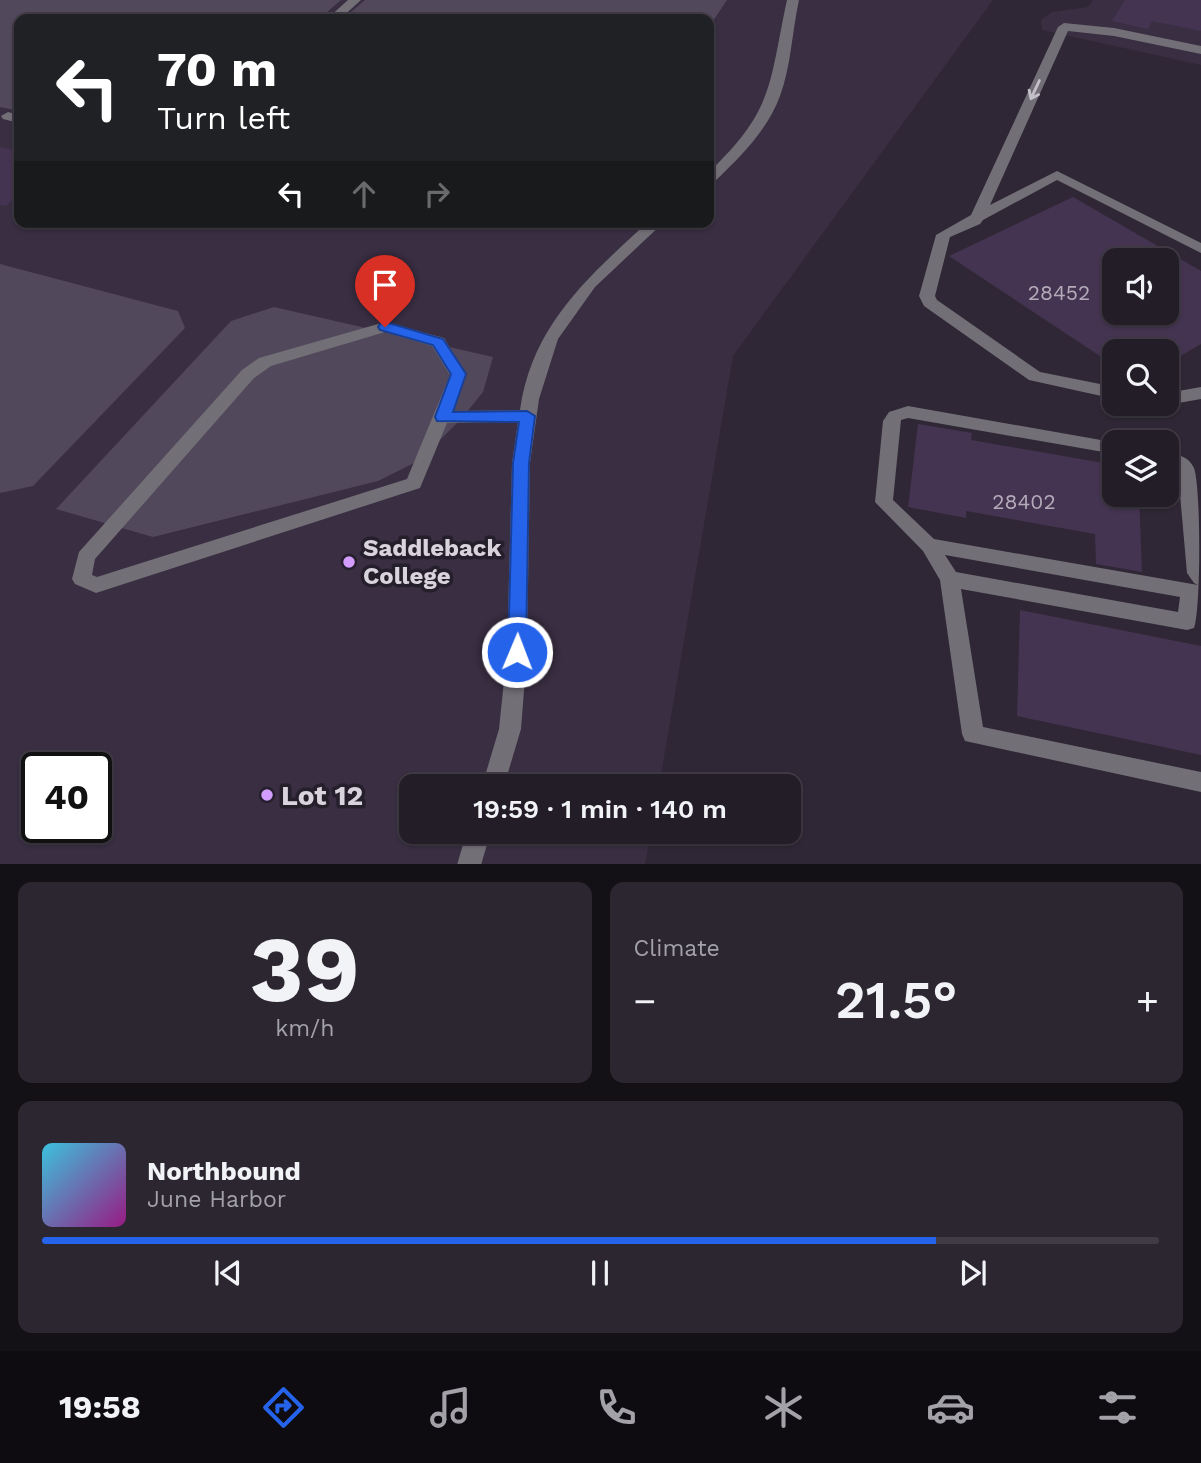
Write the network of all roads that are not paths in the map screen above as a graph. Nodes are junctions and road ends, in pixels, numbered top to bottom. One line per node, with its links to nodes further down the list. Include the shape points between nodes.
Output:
1 (355, 0): 3 (street)
2 (793, 0): 5 (street, via 769,107 742,146)
3 (339, 14)
4 (1201, 50): 6 (street, one-way to 6, via 1064,27)
5 (714, 174)
6 (975, 221): 8 (street, via 1057,176); 9 (street, via 943,235 930,303 1035,376)
7 (651, 228): 12 (street, via 590,284 550,338)
8 (1201, 249)
9 (1102, 390)
10 (1201, 393): 11 (street)
11 (1179, 397)
12 (527, 416): 13 (street); 19 (street, via 521,463 517,652 510,729)
13 (443, 417): 13 (street, via 414,483 96,584 82,579 86,557 248,373 265,362 385,327 404,331 438,342 458,374)
14 (1102, 446): 16 (street, via 908,412 895,416 884,502)
15 (1179, 462): 18 (street, via 1187,471)
16 (933, 549): 17 (street); 18 (street)
17 (950, 579): 18 (street, via 1187,622); 20 (street, via 973,734)
18 (1197, 587)
19 (497, 774)
20 (1201, 782)
21 (475, 844): 22 (street)
22 (469, 864)

